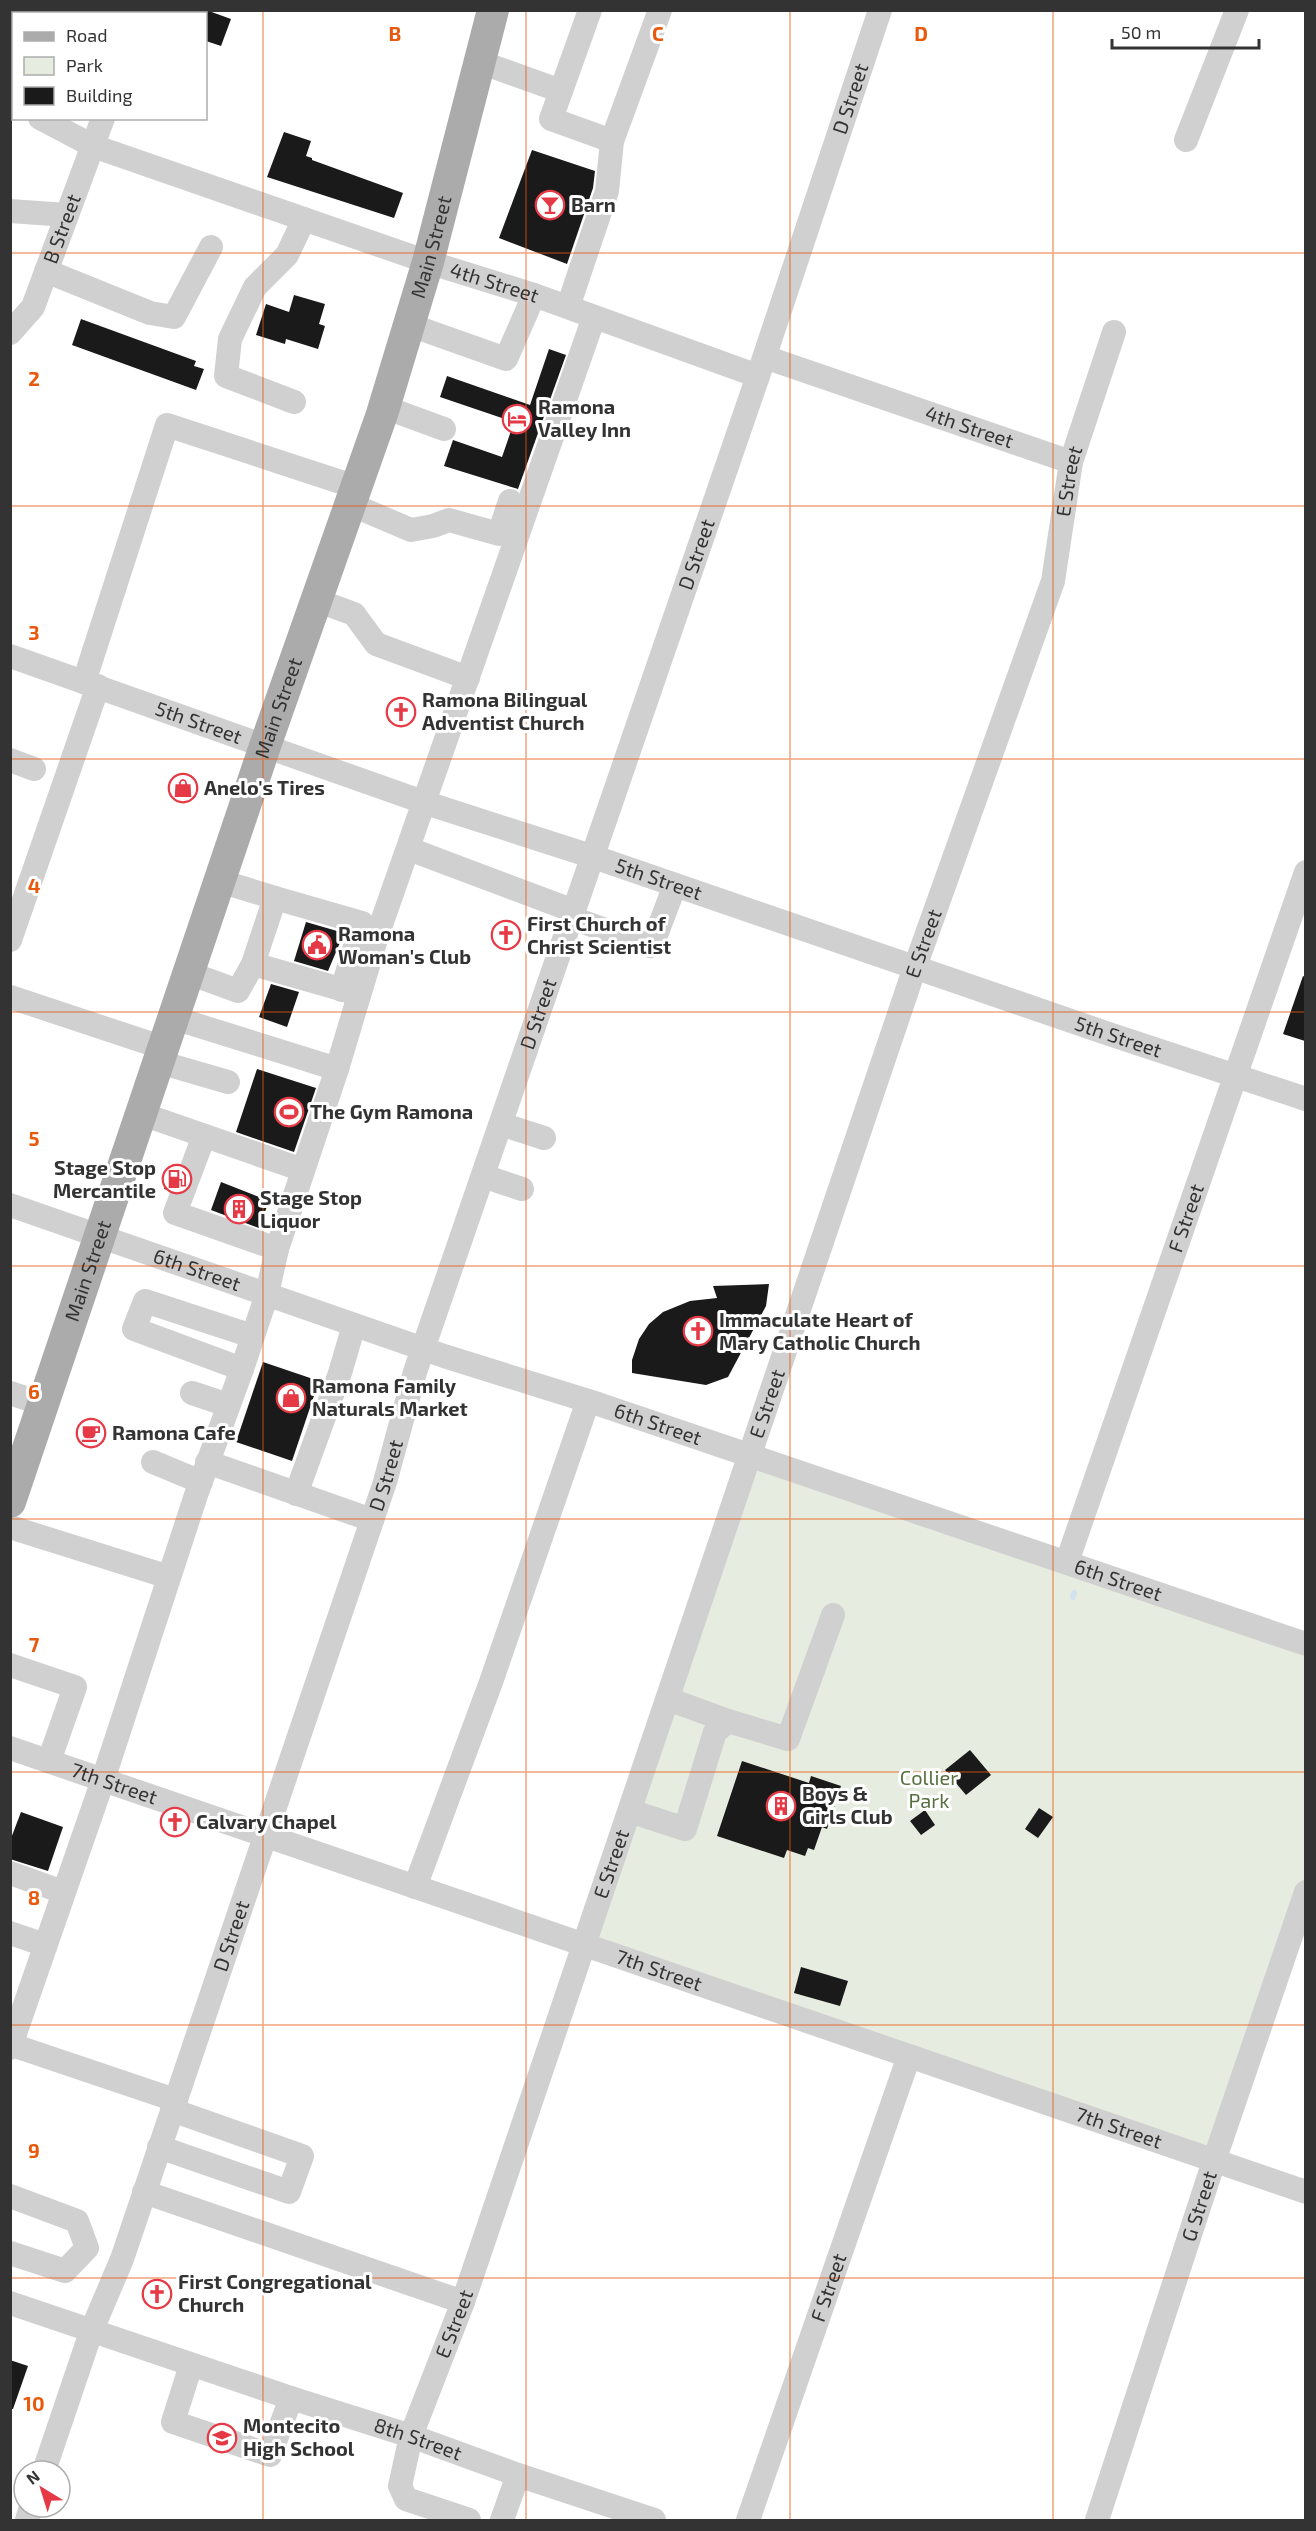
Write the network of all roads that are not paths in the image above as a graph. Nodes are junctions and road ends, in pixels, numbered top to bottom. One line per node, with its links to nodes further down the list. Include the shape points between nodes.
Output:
1 (493, 10): 6 (main road, Main Street)
2 (590, 10): 7 (street)
3 (660, 10): 11 (street)
4 (880, 10): 25 (street, D Street)
5 (1238, 10): 10 (street)
6 (480, 62): 7 (street); 17 (main road, Main Street)
7 (561, 91): 11 (street, via 551,119)
8 (44, 120): 12 (street, 4th Street)
9 (102, 120): 12 (street, B Street)
10 (1186, 140)
11 (612, 141): 20 (street, via 607,191)
12 (93, 146): 14 (street, B Street); 15 (street, 4th Street)
13 (10, 211): 14 (street)
14 (67, 215): 18 (street, B Street)
15 (304, 219): 17 (street, 4th Street); 26 (street, via 288,255 255,287 230,339 226,376)
16 (211, 247): 18 (street, via 174,317 150,313)
17 (429, 262): 19 (street, 4th Street); 22 (main road, Main Street)
18 (46, 271): 23 (street, B Street, via 33,307)
19 (534, 295): 20 (street, 4th Street); 22 (street, via 506,359)
20 (568, 307): 21 (street, 4th Street)
21 (594, 317): 25 (street, 4th Street); 34 (street)
22 (410, 325): 27 (main road, Main Street)
23 (11, 332)
24 (1114, 332): 29 (street, E Street)
25 (761, 367): 29 (street, 4th Street); 41 (street, D Street)
26 (294, 402)
27 (384, 407): 28 (street); 30 (main road, Main Street)
28 (444, 429)
29 (1071, 462): 49 (street, E Street, via 1053,580)
30 (353, 496): 31 (street, via 411,530 449,519 499,534); 32 (main road, Main Street); 35 (street, via 167,424)
31 (510, 501)
32 (316, 600): 34 (street, via 354,614 376,644); 36 (main road, Main Street)
33 (10, 656): 35 (street, 5th Street)
34 (468, 678): 39 (street)
35 (91, 684): 36 (street, 5th Street); 47 (street)
36 (265, 746): 39 (street, 5th Street); 43 (main road, Main Street)
37 (10, 760): 38 (street)
38 (34, 769)
39 (426, 803): 40 (street); 41 (street, 5th Street)
40 (409, 849): 46 (street); 51 (street, via 376,939)
41 (594, 857): 44 (street, 5th Street); 46 (street, D Street)
42 (1305, 872): 56 (street, F Street)
43 (220, 881): 45 (street); 50 (main road, Main Street)
44 (675, 885): 46 (street, via 650,946); 49 (street, 5th Street)
45 (275, 898): 48 (street); 51 (street, via 363,923)
46 (573, 915): 60 (street, D Street)
47 (10, 940)
48 (254, 964): 50 (street, via 238,991); 51 (street)
49 (915, 967): 56 (street, 5th Street); 79 (street, E Street)
50 (189, 973): 53 (main road, Main Street)
51 (351, 992): 55 (street)
52 (10, 997): 54 (street)
53 (174, 1018): 54 (main road, Main Street); 55 (street)
54 (162, 1055): 57 (street); 59 (main road, Main Street)
55 (338, 1069): 63 (street)
56 (1235, 1075): 58 (street, 5th Street); 86 (street, F Street)
57 (228, 1082)
58 (1305, 1099)
59 (142, 1114): 61 (street); 67 (main road, Main Street)
60 (501, 1124): 62 (street); 64 (street, D Street)
61 (204, 1136): 63 (street); 68 (street, via 175,1213)
62 (544, 1138)
63 (303, 1170): 68 (street)
64 (483, 1176): 65 (street); 72 (street, D Street)
65 (522, 1189)
66 (10, 1205): 67 (street, 6th Street)
67 (100, 1236): 69 (street, 6th Street); 77 (main road, Main Street)
68 (277, 1249): 69 (street)
69 (267, 1294): 70 (street, 6th Street); 71 (street)
70 (354, 1324): 72 (street, 6th Street); 82 (street)
71 (252, 1336): 73 (street); 73 (street, via 145,1301 134,1329)
72 (423, 1348): 76 (street, 6th Street); 84 (street, D Street)
73 (242, 1369): 78 (street)
74 (10, 1393): 77 (street)
75 (192, 1393): 78 (street)
76 (588, 1401): 79 (street, 6th Street); 99 (street)
77 (44, 1404): 83 (main road, Main Street)
78 (228, 1405): 81 (street)
79 (751, 1456): 86 (street, 6th Street); 91 (street, E Street)
80 (153, 1462): 81 (street)
81 (204, 1472): 82 (street); 87 (street)
82 (296, 1494): 84 (street)
83 (10, 1502)
84 (372, 1520): 97 (street, D Street)
85 (10, 1527): 87 (street)
86 (1067, 1563): 89 (street, 6th Street)
87 (169, 1577): 95 (street)
88 (833, 1615): 92 (street, via 788,1739)
89 (1305, 1644)
90 (10, 1665): 94 (street, via 75,1687)
91 (668, 1699): 92 (street); 96 (street, E Street)
92 (728, 1721): 96 (street, via 715,1732 685,1829)
93 (10, 1748): 94 (street, 7th Street)
94 (49, 1761): 95 (street, 7th Street)
95 (103, 1780): 97 (street, 7th Street); 100 (street)
96 (630, 1812): 104 (street, E Street)
97 (265, 1835): 99 (street, 7th Street); 107 (street, D Street)
98 (10, 1873): 100 (street)
99 (415, 1887): 104 (street, 7th Street)
100 (63, 1892): 103 (street)
101 (1305, 1892): 109 (street, G Street)
102 (10, 1933): 103 (street)
103 (45, 1945): 105 (street)
104 (584, 1945): 106 (street, 7th Street); 116 (street, E Street)
105 (11, 2047): 107 (street)
106 (909, 2056): 109 (street, 7th Street); 127 (street, F Street)
107 (173, 2105): 108 (street, D Street); 108 (street, via 302,2156 289,2192)
108 (159, 2147): 110 (street, D Street)
109 (1214, 2161): 111 (street, 7th Street); 128 (street, G Street)
110 (144, 2192): 115 (street, D Street); 116 (street)
111 (1305, 2192)
112 (10, 2196): 113 (street, via 77,2221)
113 (87, 2248): 114 (street, via 65,2271); 115 (street)
114 (10, 2253)
115 (122, 2259): 118 (street, D Street)
116 (463, 2302): 121 (street, E Street)
117 (10, 2303): 118 (street, 8th Street)
118 (91, 2331): 119 (street, 8th Street); 122 (street, D Street)
119 (191, 2365): 120 (street, 8th Street); 120 (street, via 173,2422 270,2456)
120 (291, 2398): 121 (street, 8th Street)
121 (411, 2436): 123 (street, 8th Street); 124 (street, E Street, via 400,2486 406,2499)
122 (48, 2459)
123 (518, 2475): 125 (street); 126 (street, 8th Street)
124 (469, 2520)
125 (502, 2520)
126 (654, 2520)
127 (748, 2520)
128 (1097, 2520)

